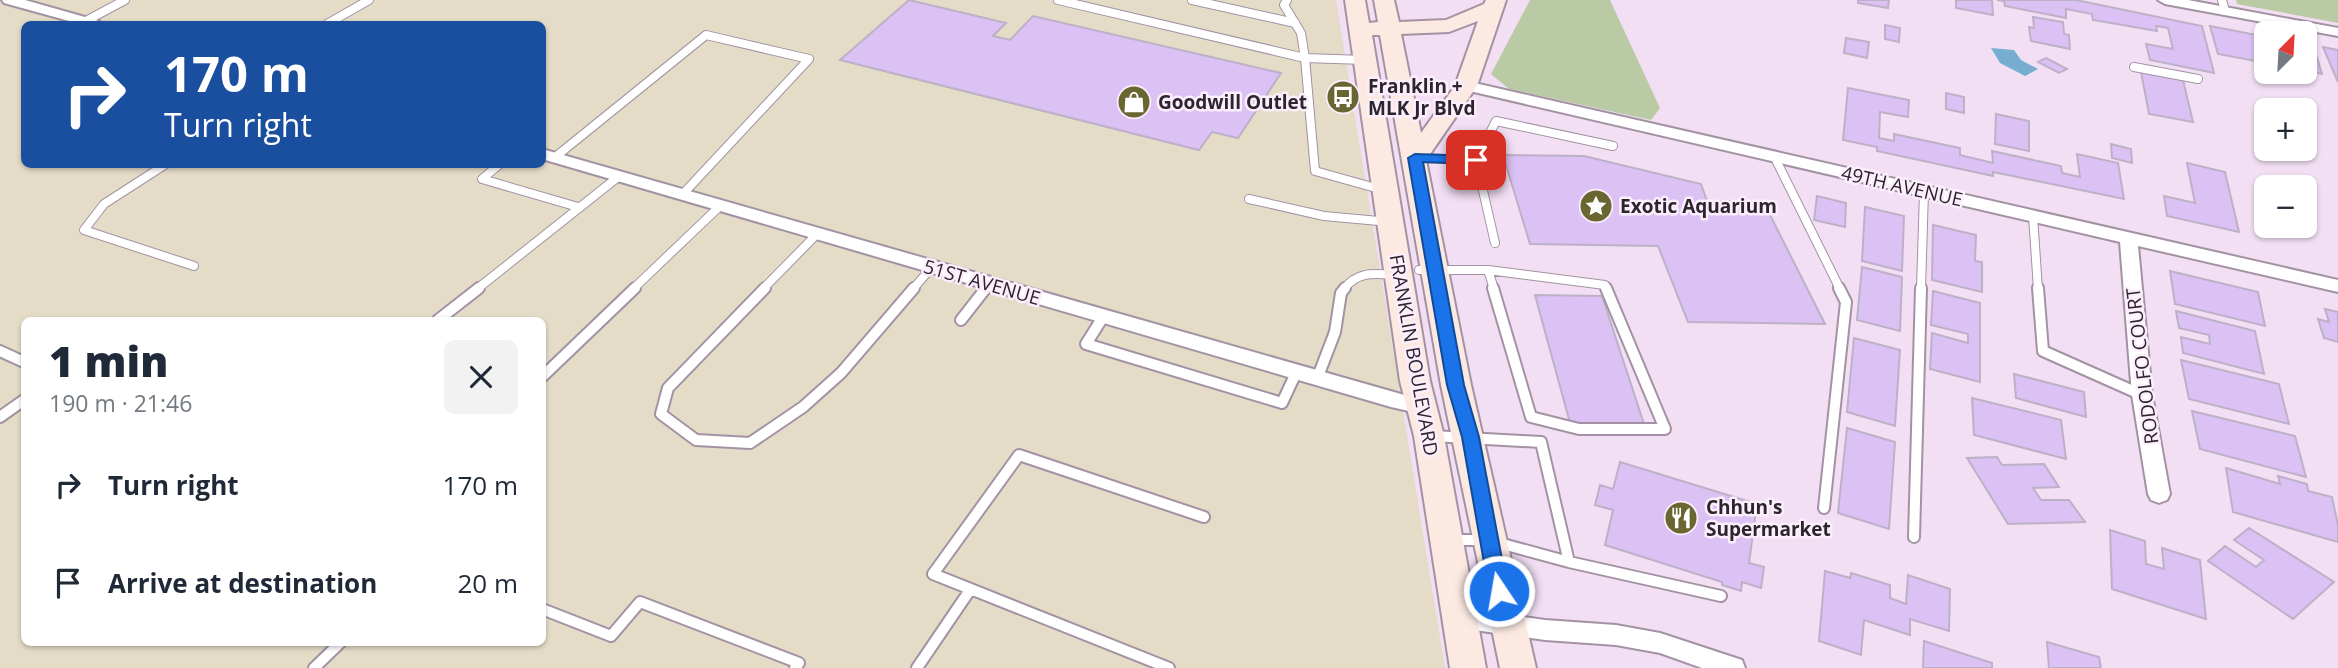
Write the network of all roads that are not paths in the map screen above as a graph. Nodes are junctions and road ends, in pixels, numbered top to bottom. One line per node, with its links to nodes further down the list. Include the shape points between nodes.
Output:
1 (9, 0): 14 (street)
2 (125, 0): 15 (lane)
3 (369, 0): 16 (lane)
4 (1058, 0): 13 (lane)
5 (1096, 0): 13 (lane)
6 (1192, 0): 17 (lane)
7 (1287, 0): 17 (lane, via 1284,5)
8 (1355, 0): 18 (main road, FRANKLIN BOULEVARD)
9 (1384, 0): 19 (main road, FRANKLIN BOULEVARD)
10 (2165, 0): 12 (street)
11 (1494, 4): 19 (main road, via 1449,26); 25 (main road)
12 (2224, 6): 20 (street)
13 (1088, 9): 21 (lane)
14 (82, 21)
15 (92, 21)
16 (332, 21)
17 (1295, 23): 21 (lane)
18 (1360, 29): 19 (main road); 22 (main road, FRANKLIN BOULEVARD)
19 (1389, 29): 29 (main road, FRANKLIN BOULEVARD)
20 (2338, 32)
21 (1305, 58): 22 (lane); 35 (lane, via 1315,171)
22 (1365, 60): 35 (main road, FRANKLIN BOULEVARD)
23 (2134, 67): 24 (lane)
24 (2198, 79)
25 (1466, 86): 28 (street, 49TH AVENUE); 29 (main road)
26 (1613, 146): 30 (lane, via 1496,121)
27 (548, 156): 33 (street, 51ST AVENUE); 36 (lane, via 706,36 808,60)
28 (1774, 156): 34 (street, 49TH AVENUE); 65 (lane, via 1846,302)
29 (1415, 158): 30 (lane); 48 (main road, FRANKLIN BOULEVARD)
30 (1476, 160): 44 (lane)
31 (160, 168): 45 (lane, via 104,204 84,230)
32 (495, 168): 39 (lane, via 482,179)
33 (618, 177): 36 (street, 51ST AVENUE); 39 (lane)
34 (1924, 191): 40 (street, 49TH AVENUE); 67 (lane)
35 (1387, 192): 41 (main road, FRANKLIN BOULEVARD); 48 (main road, via 1407,209)
36 (681, 195): 38 (street, 51ST AVENUE)
37 (1249, 199): 41 (lane, via 1324,216)
38 (720, 206): 42 (street, 51ST AVENUE); 56 (lane)
39 (578, 207): 51 (lane)
40 (2033, 216): 43 (street, 49TH AVENUE); 59 (lane, via 2043,351)
41 (1392, 222): 48 (main road, FRANKLIN BOULEVARD)
42 (817, 234): 46 (street, 51ST AVENUE); 46 (lane, via 668,388 662,414 696,440 750,443 803,407 841,373)
43 (2129, 237): 50 (street, 49TH AVENUE); 59 (street, RODOLFO COURT)
44 (1495, 243)
45 (194, 266)
46 (932, 267): 49 (street, 51ST AVENUE)
47 (1488, 270): 47 (lane, via 1531,417 1579,429 1665,429 1605,285); 48 (lane)
48 (1417, 272): 58 (lane, via 1361,274 1351,279 1341,293 1335,332); 62 (main road, FRANKLIN BOULEVARD, via 1415,381); 63 (main road, FRANKLIN BOULEVARD, via 1422,289 1442,310)
49 (989, 284): 52 (street, 51ST AVENUE); 53 (lane)
50 (2338, 286)
51 (442, 317)
52 (1103, 317): 57 (street, 51ST AVENUE); 57 (lane, via 1086,344 1282,403)
53 (961, 320)
54 (0, 351): 55 (lane)
55 (21, 361)
56 (546, 373)
57 (1296, 373): 58 (street, 51ST AVENUE)
58 (1317, 379): 62 (street, 51ST AVENUE)
59 (2142, 396): 64 (street, RODOLFO COURT)
60 (21, 402): 61 (lane)
61 (0, 417)
62 (1425, 421): 63 (lane); 68 (main road, FRANKLIN BOULEVARD)
63 (1471, 437): 69 (main road, FRANKLIN BOULEVARD); 70 (lane, via 1541,442)
64 (2159, 494)
65 (1824, 508)
66 (1205, 517): 71 (lane, via 1019,455 933,574)
67 (1914, 537)
68 (1447, 540): 69 (lane); 74 (main road, FRANKLIN BOULEVARD)
69 (1488, 541): 70 (lane); 75 (main road, FRANKLIN BOULEVARD)
70 (1569, 562): 72 (lane)
71 (970, 590): 79 (lane); 80 (lane)
72 (1721, 596)
73 (546, 611): 78 (lane, via 611,636 640,602 799,663)
74 (1460, 618): 75 (street); 81 (main road, FRANKLIN BOULEVARD)
75 (1507, 626): 82 (main road, FRANKLIN BOULEVARD); 83 (street, via 1660,643)
76 (337, 646): 77 (lane)
77 (314, 668)
78 (795, 668)
79 (918, 668)
80 (1169, 668)
81 (1468, 668)
82 (1518, 668)
83 (1733, 668)

